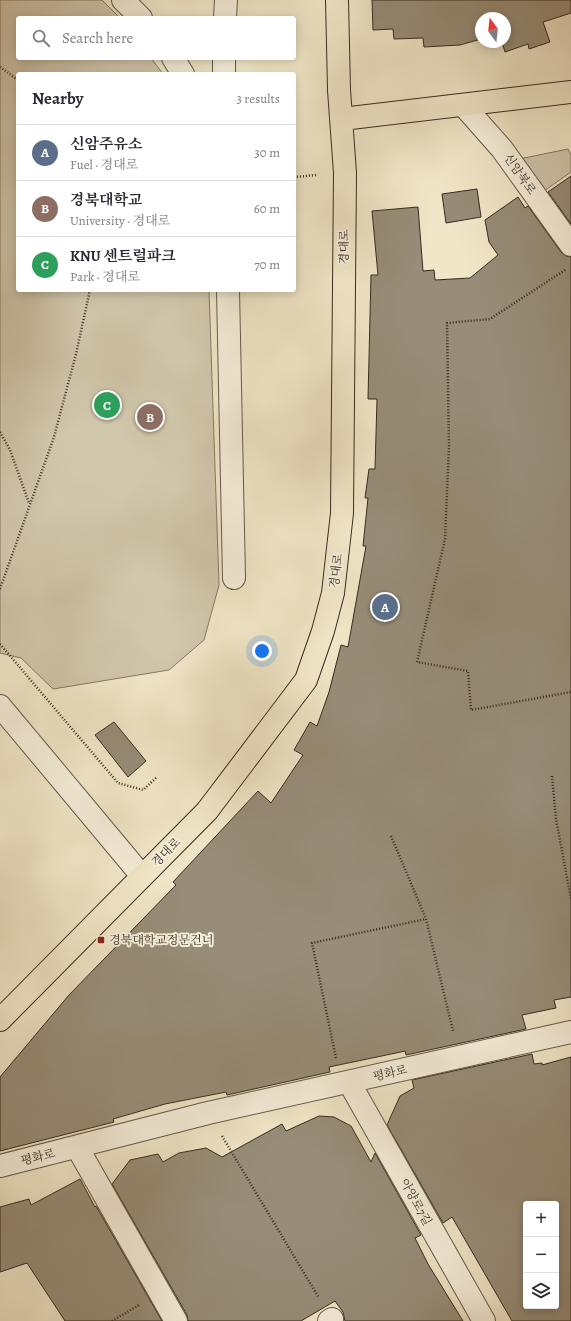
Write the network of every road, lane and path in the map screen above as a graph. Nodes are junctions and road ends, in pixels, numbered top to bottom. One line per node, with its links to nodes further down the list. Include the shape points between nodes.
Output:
1 (123, 0): 4 (street)
2 (226, 0): 5 (street)
3 (337, 0): 14 (main road, 경대로)
4 (139, 16)
5 (225, 16)
6 (174, 60): 9 (street)
7 (224, 60): 10 (street)
8 (0, 67): 11 (path)
9 (182, 72)
10 (224, 72)
11 (16, 79)
12 (571, 92): 13 (main road)
13 (464, 106): 14 (main road); 17 (street, 신암북로, via 502,149)
14 (342, 119): 31 (main road, 경대로, via 345,174 342,513 333,593 324,631 306,680 207,811)
15 (317, 175): 16 (path)
16 (296, 177)
17 (571, 245)
18 (571, 266): 26 (path, via 490,319 447,323 449,446 445,539 417,662 468,670 471,710)
19 (90, 292): 22 (path, via 54,437)
20 (228, 292): 23 (street)
21 (0, 432): 22 (path, via 10,450)
22 (30, 504): 24 (path)
23 (234, 578)
24 (0, 589)
25 (0, 644): 29 (path, via 118,783 143,790)
26 (571, 692)
27 (0, 706): 31 (street)
28 (552, 776): 32 (path, via 556,819)
29 (157, 777)
30 (391, 836): 33 (path)
31 (142, 876): 34 (main road, 경대로)
32 (571, 899)
33 (426, 919): 36 (path); 37 (path, via 312,943)
34 (0, 1020)
35 (571, 1032): 36 (street, 평화로)
36 (459, 1057): 37 (street, 평화로)
37 (345, 1082): 38 (street, 평화로); 43 (street, 아양로7길)
38 (208, 1113): 39 (street, 평화로); 41 (path)
39 (77, 1147): 40 (street, 평화로); 42 (street)
40 (0, 1166)
41 (330, 1320)
42 (176, 1321)
43 (484, 1321)

